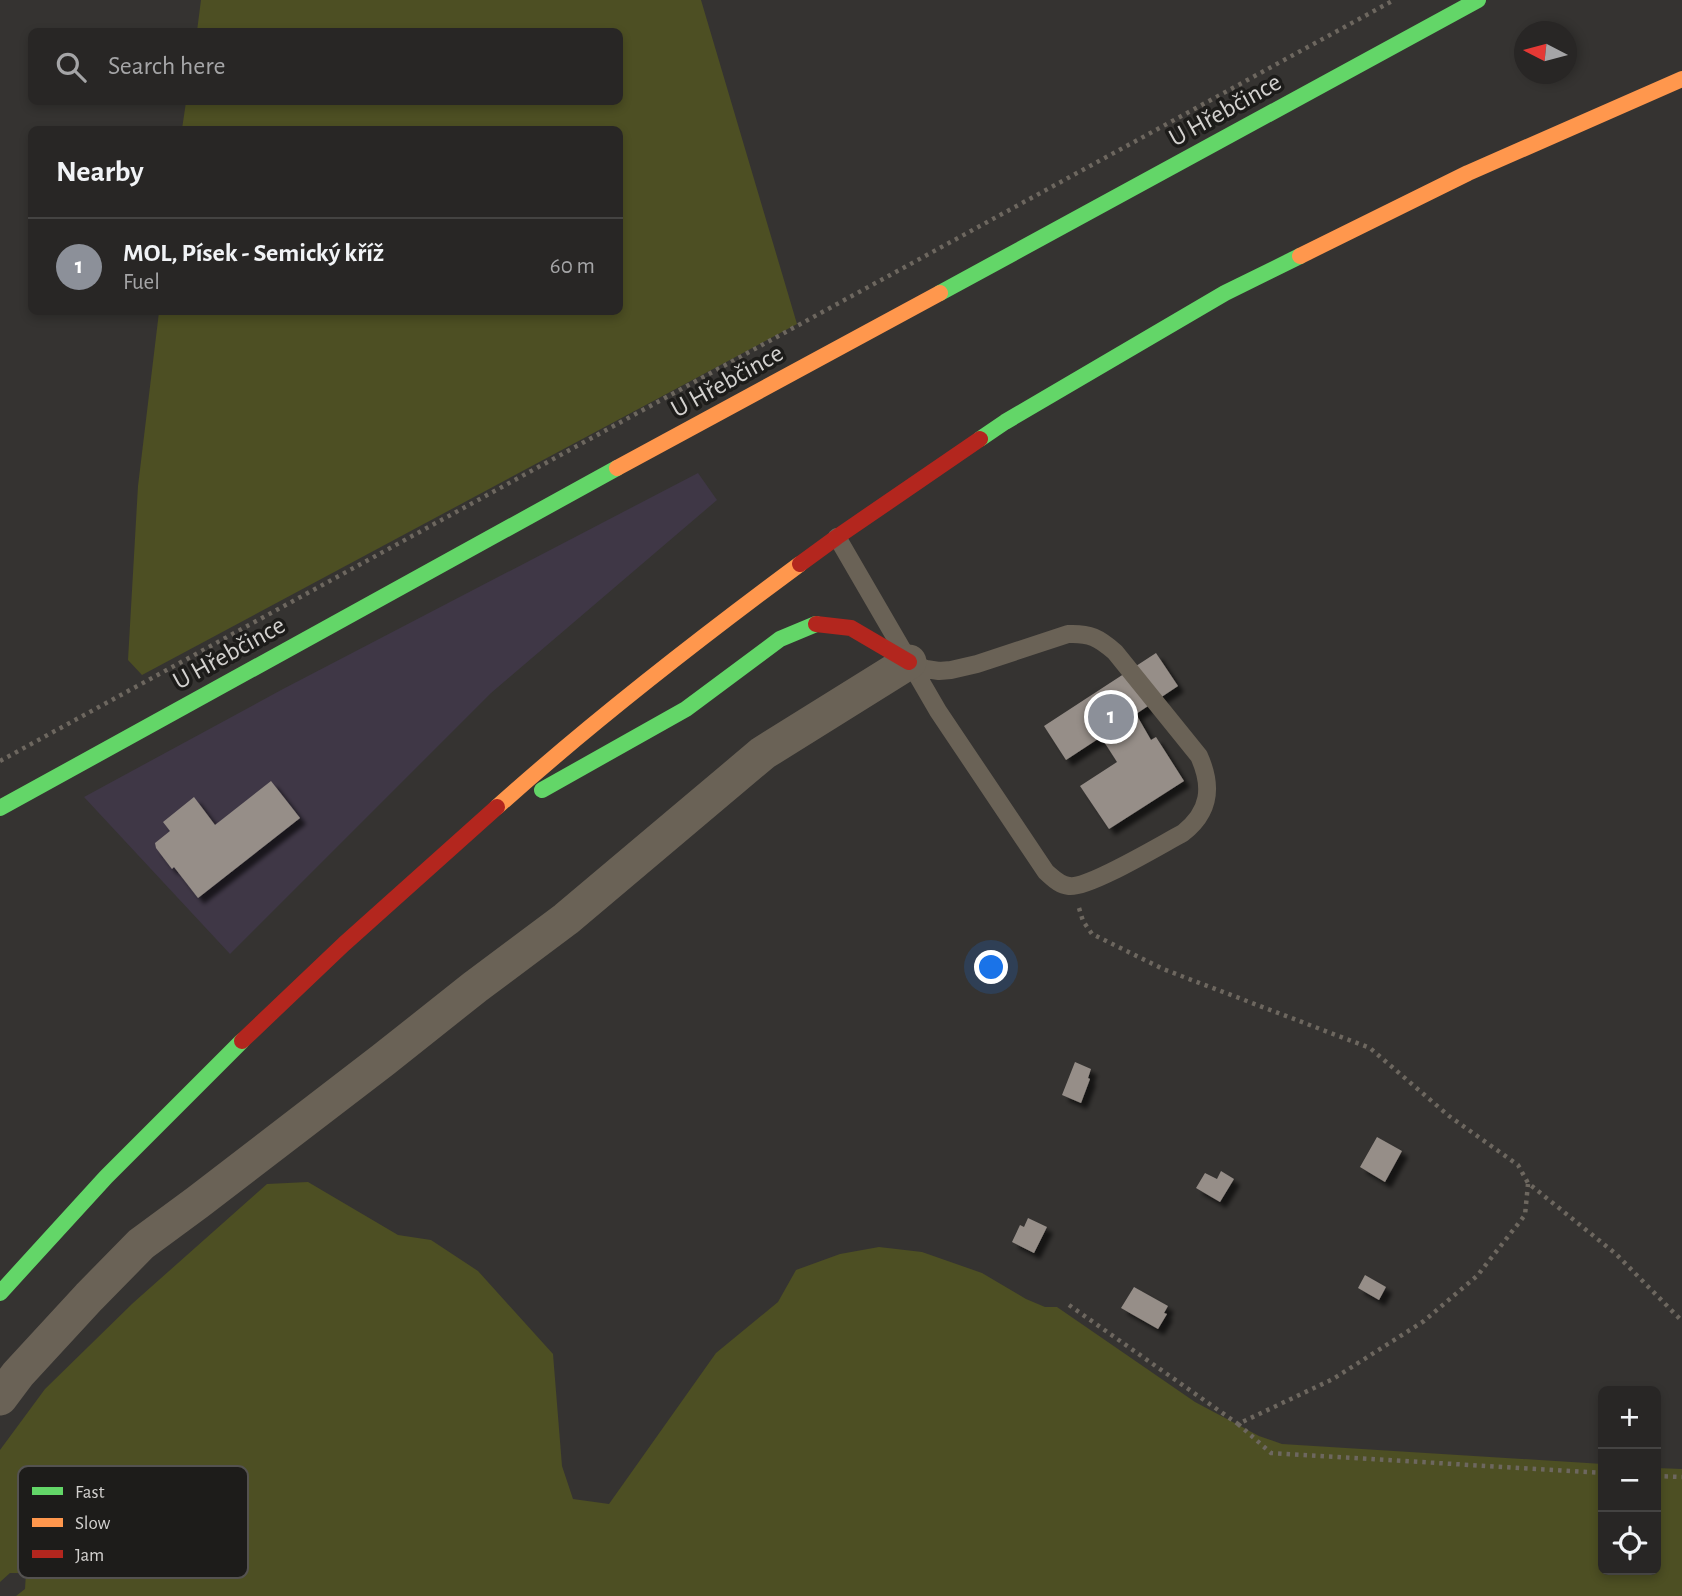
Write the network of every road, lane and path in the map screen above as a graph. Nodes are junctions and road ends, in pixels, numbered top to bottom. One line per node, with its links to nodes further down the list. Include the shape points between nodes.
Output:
1 (1394, 0): 6 (path)
2 (1478, 0): 7 (main road, U Hřebčince)
3 (1682, 79): 4 (main road, via 1468,173 1225,293 1005,422)
4 (837, 537): 5 (lane); 8 (main road, via 704,635)
5 (909, 662): 8 (main road, via 851,628 817,624 780,639 686,709); 9 (lane, via 1046,872); 9 (lane, via 951,670 1068,634 1084,634 1115,652 1199,757 1207,794 1195,824 1098,879); 14 (street, via 763,753 566,919 141,1244)
6 (0, 761)
7 (0, 808)
8 (473, 828): 11 (main road, via 214,1068)
9 (1072, 887): 10 (path, via 1083,922 1092,934 1163,969 1370,1048 1449,1116 1518,1165)
10 (1528, 1183): 13 (path, via 1616,1254); 15 (path, via 1525,1215 1477,1276 1424,1321 1334,1379)
11 (0, 1293)
12 (1069, 1305): 15 (path)
13 (1682, 1321)
14 (0, 1398)
15 (1238, 1424): 16 (path, via 1271,1453)
16 (1598, 1473)
17 (1661, 1476): 18 (path)
18 (1682, 1477)

